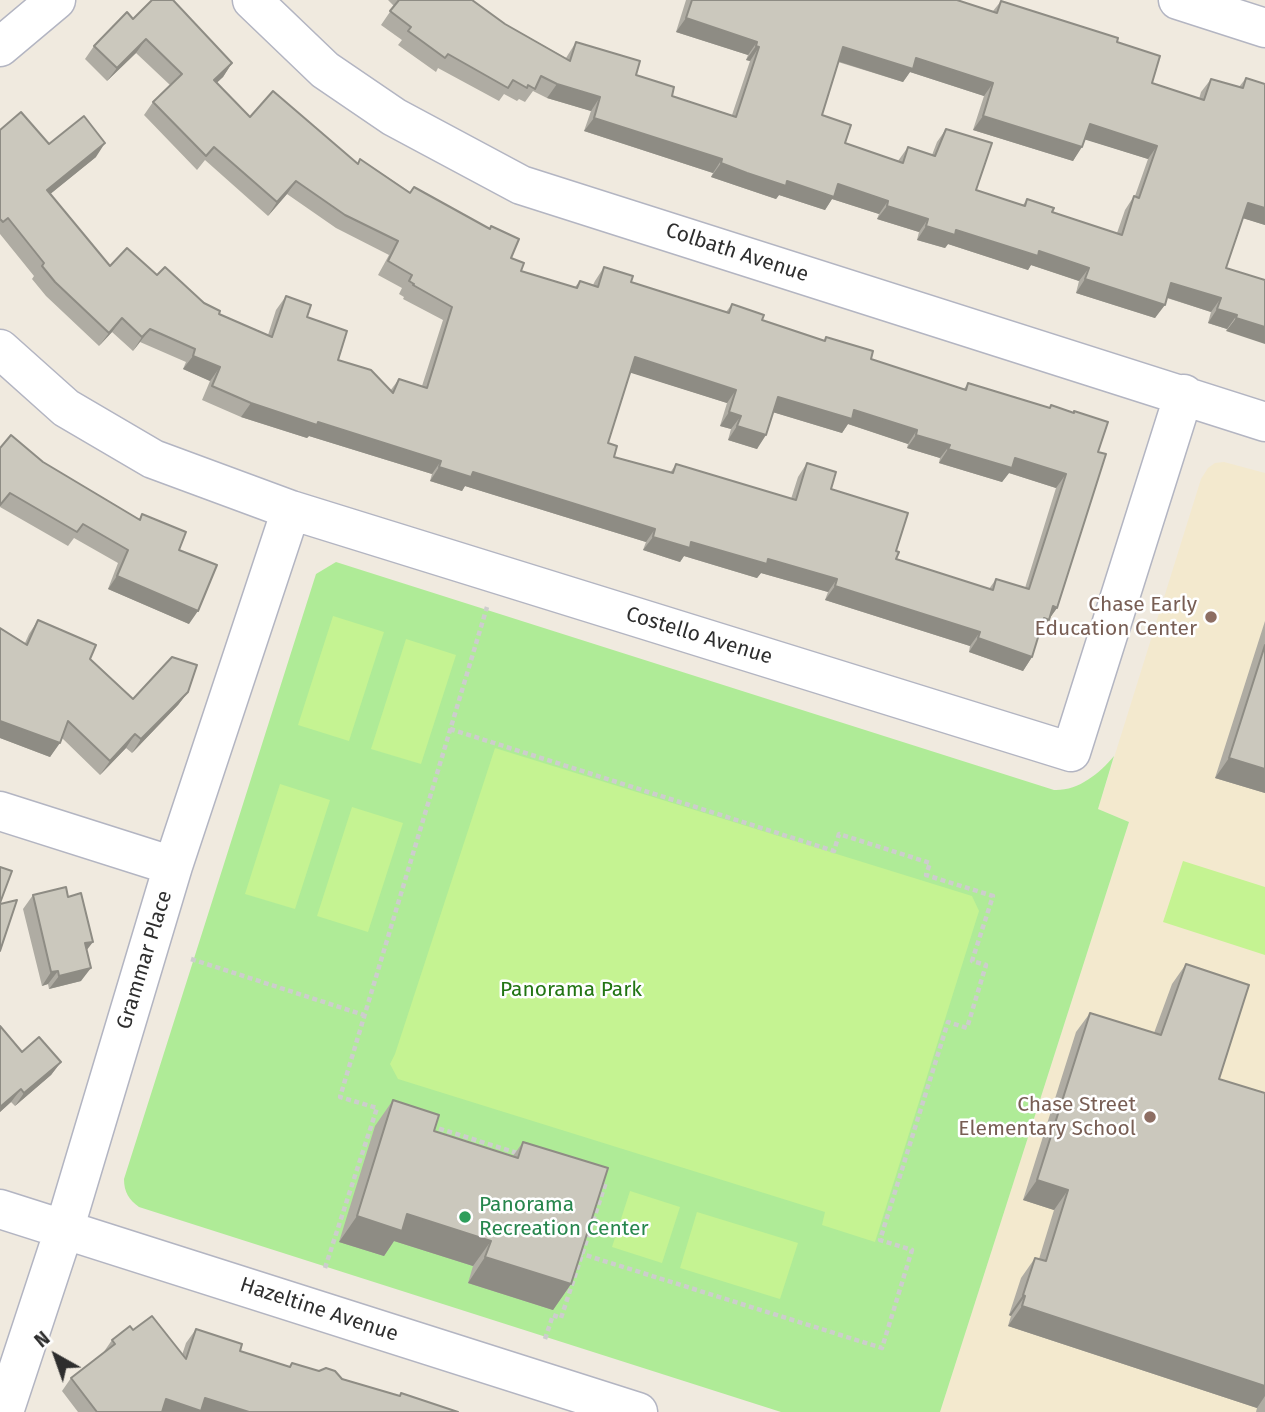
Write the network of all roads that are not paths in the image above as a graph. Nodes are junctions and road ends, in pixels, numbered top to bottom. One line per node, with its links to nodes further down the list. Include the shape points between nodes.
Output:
1 (56, 0): 5 (street)
2 (252, 0): 7 (street, Colbath Avenue, via 325,70 394,117 522,185)
3 (1178, 0): 4 (street)
4 (1265, 28)
5 (0, 47)
6 (0, 349): 9 (street, Costello Avenue, via 66,408 153,460)
7 (1184, 394): 8 (street, Colbath Avenue); 9 (street, Costello Avenue, via 1071,752)
8 (1265, 422)
9 (291, 510): 11 (street, Grammar Place)
10 (0, 811): 11 (street)
11 (173, 866): 13 (street, Grammar Place)
12 (0, 1209): 13 (street, Hazeltine Avenue)
13 (64, 1230): 14 (street, Grammar Place); 15 (street, Hazeltine Avenue)
14 (4, 1412)
15 (638, 1412)

